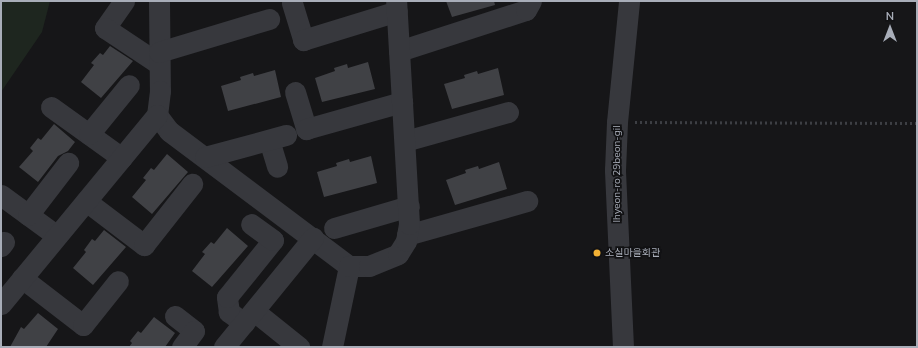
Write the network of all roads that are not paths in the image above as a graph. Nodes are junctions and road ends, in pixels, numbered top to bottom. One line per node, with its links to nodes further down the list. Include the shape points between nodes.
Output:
1 (124, 1): 9 (street, via 105,28)
2 (159, 1): 9 (street)
3 (530, 1): 8 (street, via 526,10)
4 (629, 1): 43 (street, Ihyeon-ro 29beon-gil, via 617,122 616,206)
5 (292, 3): 6 (street, via 303,40)
6 (396, 6): 8 (street)
7 (269, 19): 9 (street)
8 (399, 51): 12 (street)
9 (159, 58): 15 (street)
10 (129, 85): 16 (street)
11 (295, 92): 12 (street, via 306,129)
12 (402, 102): 17 (street)
13 (51, 107): 16 (street)
14 (508, 112): 17 (street)
15 (157, 115): 18 (street, via 169,131); 19 (street)
16 (89, 134): 19 (street)
17 (405, 141): 26 (street)
18 (205, 157): 21 (street, via 278,137); 32 (street)
19 (122, 158): 24 (street)
20 (68, 163): 27 (street)
21 (277, 167)
22 (192, 184): 24 (street, via 144,245)
23 (1, 195): 27 (street)
24 (86, 201): 31 (street)
25 (527, 201): 30 (street)
26 (408, 206): 29 (street); 30 (street)
27 (28, 215): 31 (street)
28 (251, 224): 38 (street, via 273,240 227,296 229,312)
29 (334, 228)
30 (407, 235): 33 (street, via 398,254 369,266)
31 (57, 236): 34 (street)
32 (313, 238): 33 (street); 38 (street)
33 (350, 266): 42 (street)
34 (22, 278): 35 (street, via 83,325); 36 (street)
35 (118, 281)
36 (1, 304)
37 (175, 316): 39 (street, via 194,331)
38 (249, 317): 40 (street); 41 (street)
39 (182, 347)
40 (224, 347)
41 (299, 347)
42 (332, 347)
43 (623, 347)

